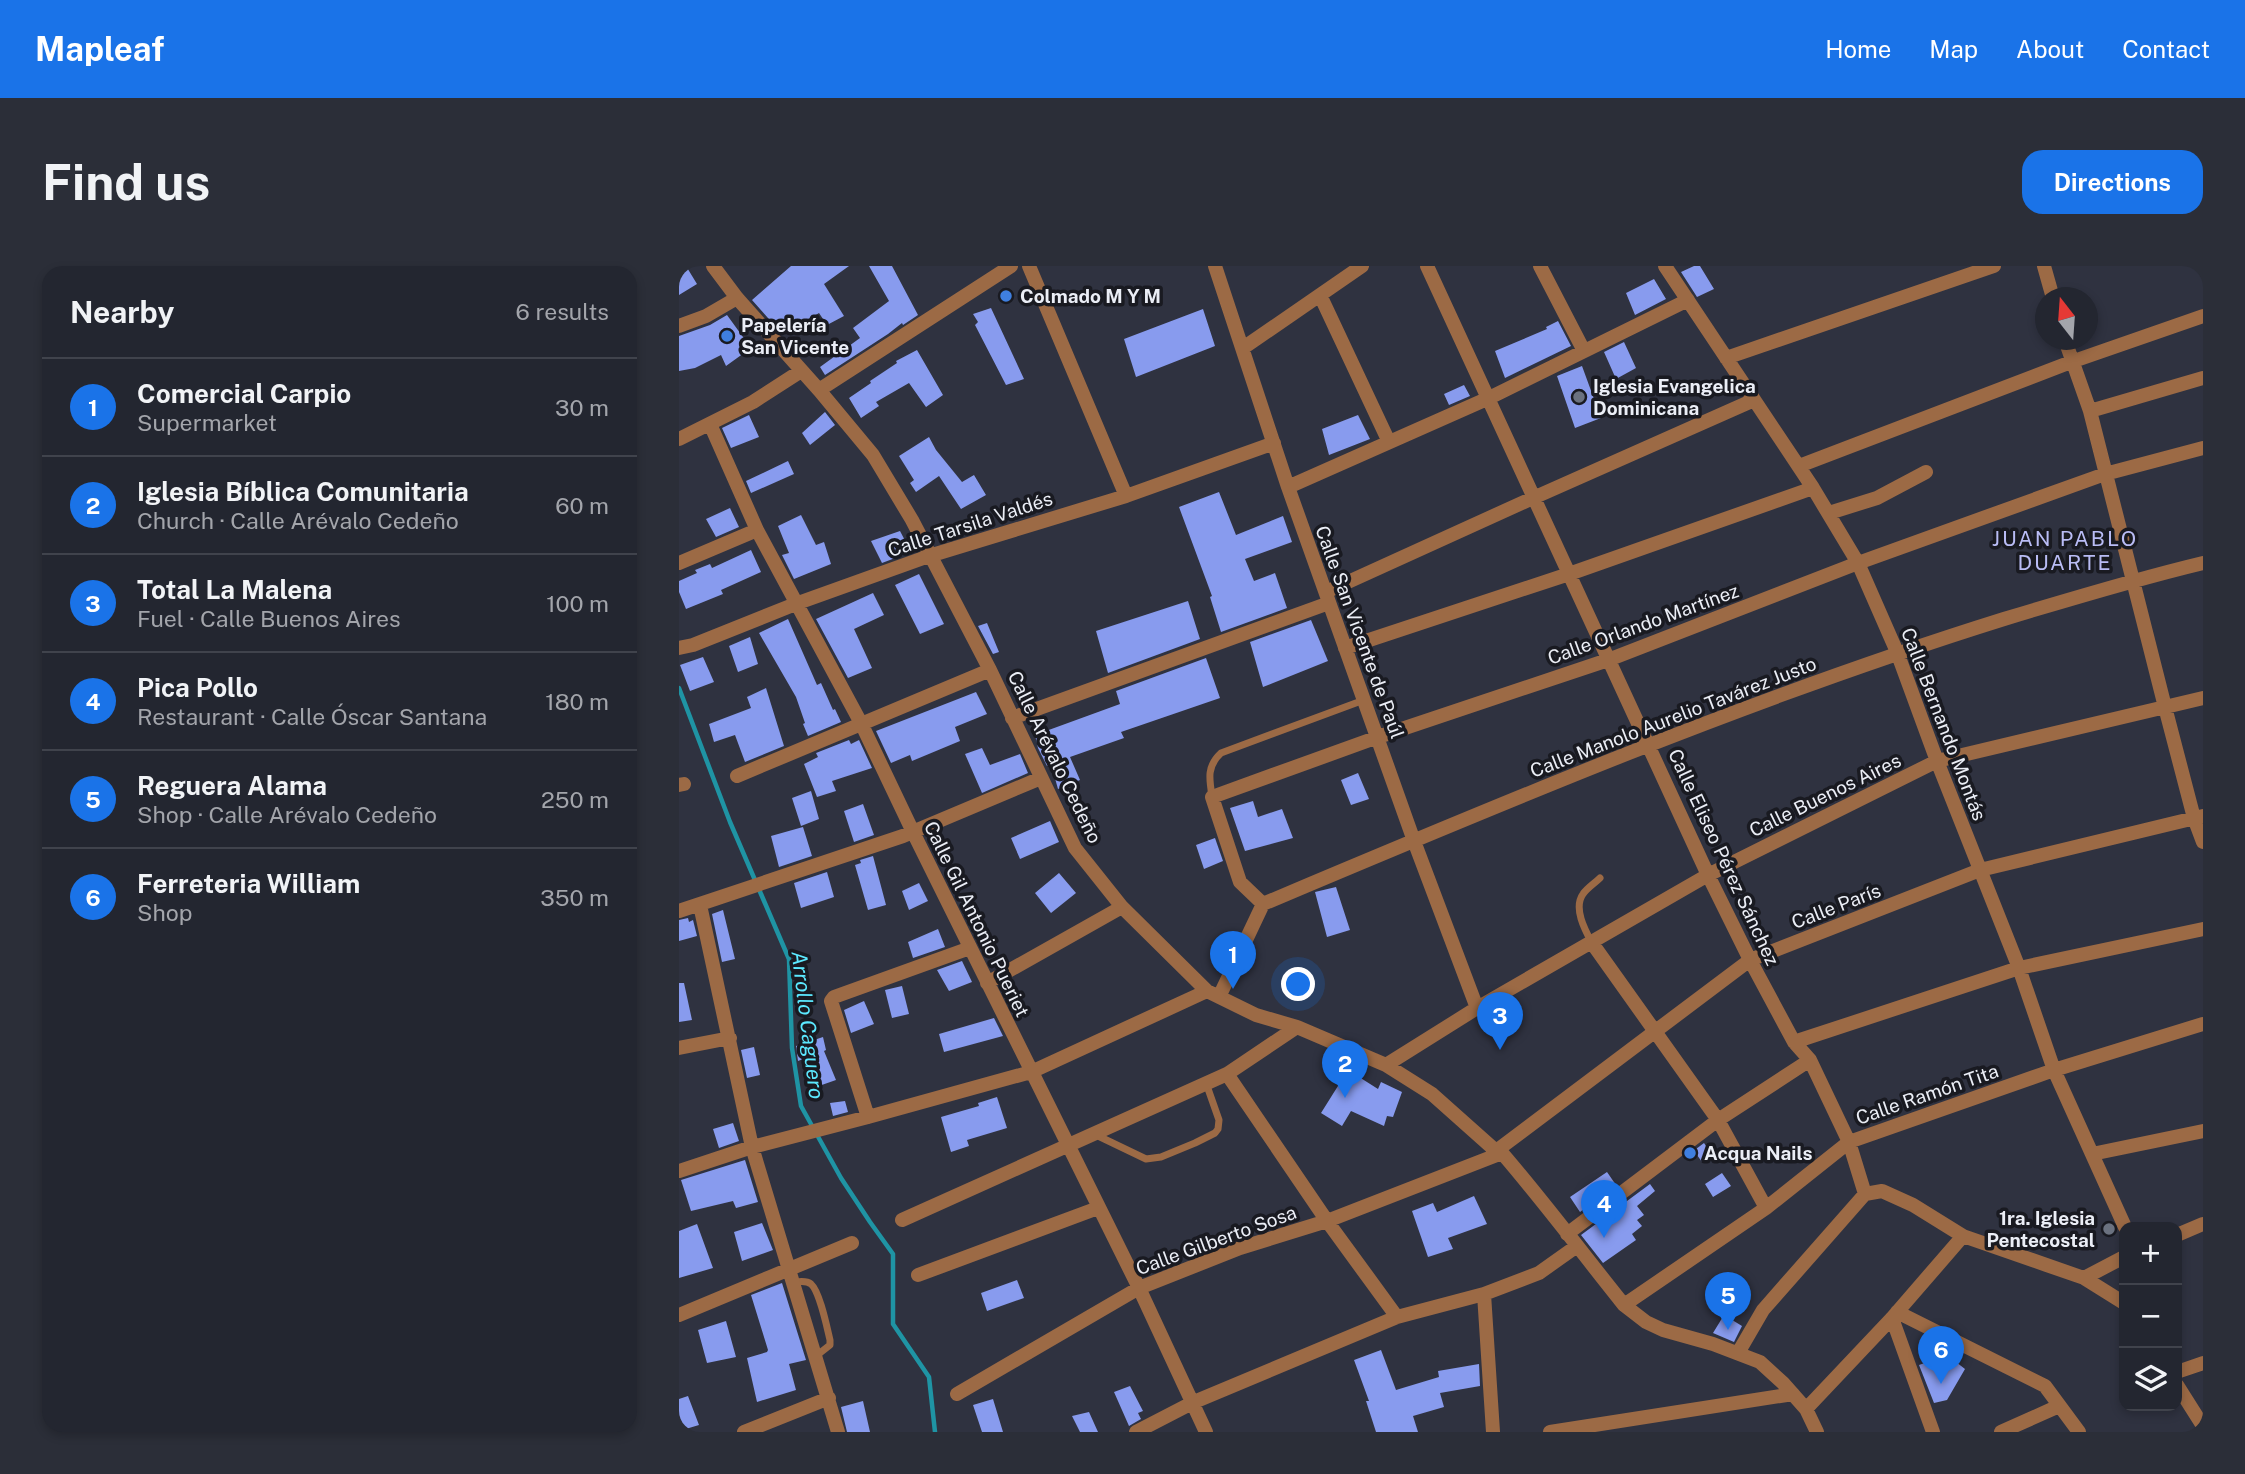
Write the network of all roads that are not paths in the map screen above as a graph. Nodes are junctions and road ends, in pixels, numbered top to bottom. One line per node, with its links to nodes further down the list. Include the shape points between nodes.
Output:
1 (713, 266): 13 (street, Calle Arévalo Cedeño)
2 (1011, 266): 24 (street)
3 (1029, 266): 38 (street)
4 (1216, 266): 17 (street, Calle San Vicente de Paúl)
5 (1362, 266): 12 (street)
6 (1427, 266): 25 (street, Calle Eliseo Pérez Sánchez)
7 (1540, 266): 19 (street)
8 (1665, 266): 14 (street, Calle Bernando Montás)
9 (1994, 266): 20 (street)
10 (2044, 266): 11 (street)
11 (2050, 287)
12 (1320, 295): 17 (street); 30 (street)
13 (737, 298): 16 (street); 22 (street, Calle Arévalo Cedeño)
14 (1688, 300): 19 (street); 20 (street, Calle Bernando Montás)
15 (2203, 316): 21 (street)
16 (679, 326)
17 (1243, 348): 31 (street, Calle San Vicente de Paúl)
18 (2067, 350): 21 (street)
19 (1584, 351): 25 (street)
20 (1726, 358): 26 (street, Calle Bernando Montás)
21 (2071, 362): 27 (street); 33 (street)
22 (801, 371): 24 (street, Calle Arévalo Cedeño); 28 (street)
23 (2203, 378): 27 (street)
24 (819, 390): 42 (street, Calle Arévalo Cedeño, via 873,455)
25 (1489, 398): 30 (street); 39 (street, Calle Eliseo Pérez Sánchez)
26 (1754, 400): 33 (street, Calle Bernando Montás); 39 (street)
27 (2089, 411): 35 (street)
28 (710, 424): 29 (street); 41 (street, Calle Gil Antonio Pueriet)
29 (679, 439)
30 (1389, 442): 36 (street)
31 (1274, 443): 36 (street, Calle San Vicente de Paúl); 38 (street, Calle Tarsila Valdés)
32 (2203, 447): 35 (street, Calle Orlando Martínez)
33 (1799, 466): 37 (street, Calle Bernando Montás)
34 (1926, 472): 40 (street, via 1877,498)
35 (2105, 474): 45 (street, Calle Orlando Martínez); 47 (street)
36 (1288, 487): 48 (street, Calle San Vicente de Paúl)
37 (1813, 488): 40 (street, Calle Bernando Montás); 46 (street)
38 (1126, 496): 42 (street, Calle Tarsila Valdés)
39 (1533, 498): 46 (street, Calle Eliseo Pérez Sánchez); 48 (street)
40 (1829, 513): 45 (street, Calle Bernando Montás)
41 (757, 530): 44 (street); 49 (street, Calle Gil Antonio Pueriet)
42 (929, 555): 49 (street, Calle Tarsila Valdés); 54 (street, Calle Arévalo Cedeño)
43 (2203, 562): 47 (street, Calle Manolo Aurelio Tavárez Justo)
44 (679, 563)
45 (1858, 563): 52 (street, Calle Bernando Montás); 53 (street, Calle Orlando Martínez)
46 (1570, 573): 51 (street); 53 (street, Calle Eliseo Pérez Sánchez)
47 (2131, 580): 52 (street, Calle Manolo Aurelio Tavárez Justo); 57 (street)
48 (1328, 598): 51 (street, Calle San Vicente de Paúl); 58 (street)
49 (798, 603): 50 (street, Calle Tarsila Valdés); 59 (street, Calle Gil Antonio Pueriet)
50 (679, 648)
51 (1345, 648): 56 (street, Calle San Vicente de Paúl)
52 (1897, 652): 61 (street, Calle Manolo Aurelio Tavárez Justo); 62 (street, Calle Bernando Montás)
53 (1608, 660): 60 (street, Calle Orlando Martínez); 61 (street, Calle Eliseo Pérez Sánchez)
54 (990, 670): 58 (street, Calle Arévalo Cedeño); 59 (street)
55 (2203, 698): 57 (street, Calle Buenos Aires)
56 (1364, 700): 60 (street, Calle San Vicente de Paúl); 65 (lane, via 1221,753 1213,761 1209,778)
57 (2165, 707): 62 (street, Calle Buenos Aires); 66 (street)
58 (1012, 718): 64 (street, Calle Arévalo Cedeño)
59 (862, 724): 63 (street); 67 (street, Calle Gil Antonio Pueriet)
60 (1377, 737): 65 (street, Calle Orlando Martínez); 68 (street, Calle San Vicente de Paúl)
61 (1649, 744): 68 (street, Calle Manolo Aurelio Tavárez Justo); 71 (street, Calle Eliseo Pérez Sánchez)
62 (1937, 761): 70 (street, Calle Bernando Montás); 71 (street, Calle Buenos Aires)
63 (737, 776)
64 (1041, 778): 67 (street); 75 (street, Calle Arévalo Cedeño, via 1075,848)
65 (1212, 797): 73 (street, via 1240,882)
66 (2199, 817): 69 (street); 70 (street, Calle París)
67 (913, 832): 74 (street); 79 (street, Calle Gil Antonio Pueriet)
68 (1414, 841): 73 (street, Calle Manolo Aurelio Tavárez Justo); 84 (street, Calle San Vicente de Paúl)
69 (2203, 842)
70 (1980, 870): 80 (street, Calle París); 81 (street, Calle Bernando Montás)
71 (1708, 875): 78 (street, Calle Buenos Aires); 80 (street, Calle Eliseo Pérez Sánchez)
72 (1601, 878): 78 (lane, via 1583,894 1580,904)
73 (1263, 904): 83 (street)
74 (700, 905): 76 (street); 88 (street)
75 (1122, 907): 82 (street); 83 (street, Calle Arévalo Cedeño)
76 (679, 911)
77 (2203, 929): 81 (street)
78 (1592, 943): 84 (street, Calle Buenos Aires); 87 (street)
79 (970, 948): 82 (street, Calle Gil Antonio Pueriet); 97 (street, via 831,1001)
80 (1750, 960): 87 (street, Calle París); 89 (street, Calle Eliseo Pérez Sánchez)
81 (2019, 968): 89 (street); 93 (street, Calle Bernando Montás)
82 (987, 983): 94 (street, Calle Gil Antonio Pueriet)
83 (1213, 994): 86 (street, Calle Arévalo Cedeño); 94 (street)
84 (1478, 1008): 92 (street, Calle Buenos Aires)
85 (2203, 1024): 93 (street, Calle Ramón Tita)
86 (1297, 1027): 92 (street, Calle Arévalo Cedeño); 95 (street)
87 (1655, 1030): 98 (street); 104 (street, Calle París)
88 (730, 1038): 90 (street); 103 (street)
89 (1794, 1042): 91 (street, Calle Eliseo Pérez Sánchez)
90 (679, 1048)
91 (1810, 1060): 98 (street); 101 (street, Calle Eliseo Pérez Sánchez)
92 (1386, 1065): 104 (street, Calle Arévalo Cedeño, via 1432,1094)
93 (2054, 1070): 101 (street, Calle Ramón Tita); 105 (street, Calle Bernando Montás)
94 (1031, 1072): 97 (street); 102 (street, Calle Gil Antonio Pueriet)
95 (1227, 1074): 96 (street); 111 (street)
96 (1206, 1083): 100 (street); 100 (lane, via 1218,1129 1195,1143 1146,1158)
97 (868, 1117): 103 (street)
98 (1718, 1120): 109 (street); 115 (street)
99 (2203, 1131): 105 (street)
100 (1092, 1133): 102 (street)
101 (1849, 1142): 107 (street, Calle Eliseo Pérez Sánchez); 109 (street, Calle Ramón Tita)
102 (1067, 1144): 108 (street, Calle Gil Antonio Pueriet); 110 (street)
103 (752, 1147): 106 (street); 120 (street)
104 (1499, 1152): 111 (street, Calle Gilberto Sosa); 115 (street, Calle Arévalo Cedeño)
105 (2092, 1154): 112 (street, Calle Bernando Montás)
106 (679, 1171)
107 (1865, 1194): 116 (street, via 1882,1191); 130 (street, via 1763,1310)
108 (1098, 1208): 121 (street); 123 (street, Calle Gil Antonio Pueriet)
109 (1766, 1208): 126 (street, Calle Ramón Tita)
110 (902, 1220)
111 (1327, 1221): 123 (street, Calle Gilberto Sosa, via 1240,1248); 129 (street)
112 (2124, 1222)
113 (2203, 1224): 114 (street)
114 (2182, 1233)
115 (1567, 1234): 118 (street, Calle Arévalo Cedeño)
116 (1963, 1236): 122 (street); 128 (street)
117 (852, 1243): 120 (street)
118 (1577, 1246): 124 (street, via 1539,1273); 126 (street, Calle Arévalo Cedeño)
119 (2119, 1260): 122 (street)
120 (792, 1275): 127 (street); 136 (street)
121 (918, 1275)
122 (2084, 1278): 125 (street)
123 (1139, 1288): 134 (street, Calle Gilberto Sosa); 137 (street, Calle Gil Antonio Pueriet)
124 (1484, 1294): 129 (street); 145 (street)
125 (2119, 1300)
126 (1624, 1305): 130 (street, Calle Arévalo Cedeño, via 1663,1330)
127 (679, 1315)
128 (1895, 1315): 138 (street, via 2045,1386); 139 (street); 148 (street)
129 (1397, 1317): 137 (street)
130 (1738, 1353): 135 (street, Calle Arévalo Cedeño, via 1759,1362)
131 (2203, 1363): 132 (street)
132 (2182, 1370)
133 (2182, 1393): 140 (street)
134 (957, 1394)
135 (1793, 1394): 139 (street, Calle Arévalo Cedeño); 146 (street)
136 (829, 1398): 141 (street); 142 (street)
137 (1193, 1402): 143 (street); 144 (street, Calle Gil Antonio Pueriet)
138 (2059, 1406): 149 (street); 150 (street)
139 (1806, 1409): 147 (street, Calle Arévalo Cedeño)
140 (2203, 1426)
141 (744, 1432)
142 (838, 1432)
143 (1136, 1432)
144 (1206, 1432)
145 (1493, 1432)
146 (1551, 1432)
147 (1817, 1432)
148 (1933, 1432)
149 (2001, 1432)
150 (2079, 1432)

